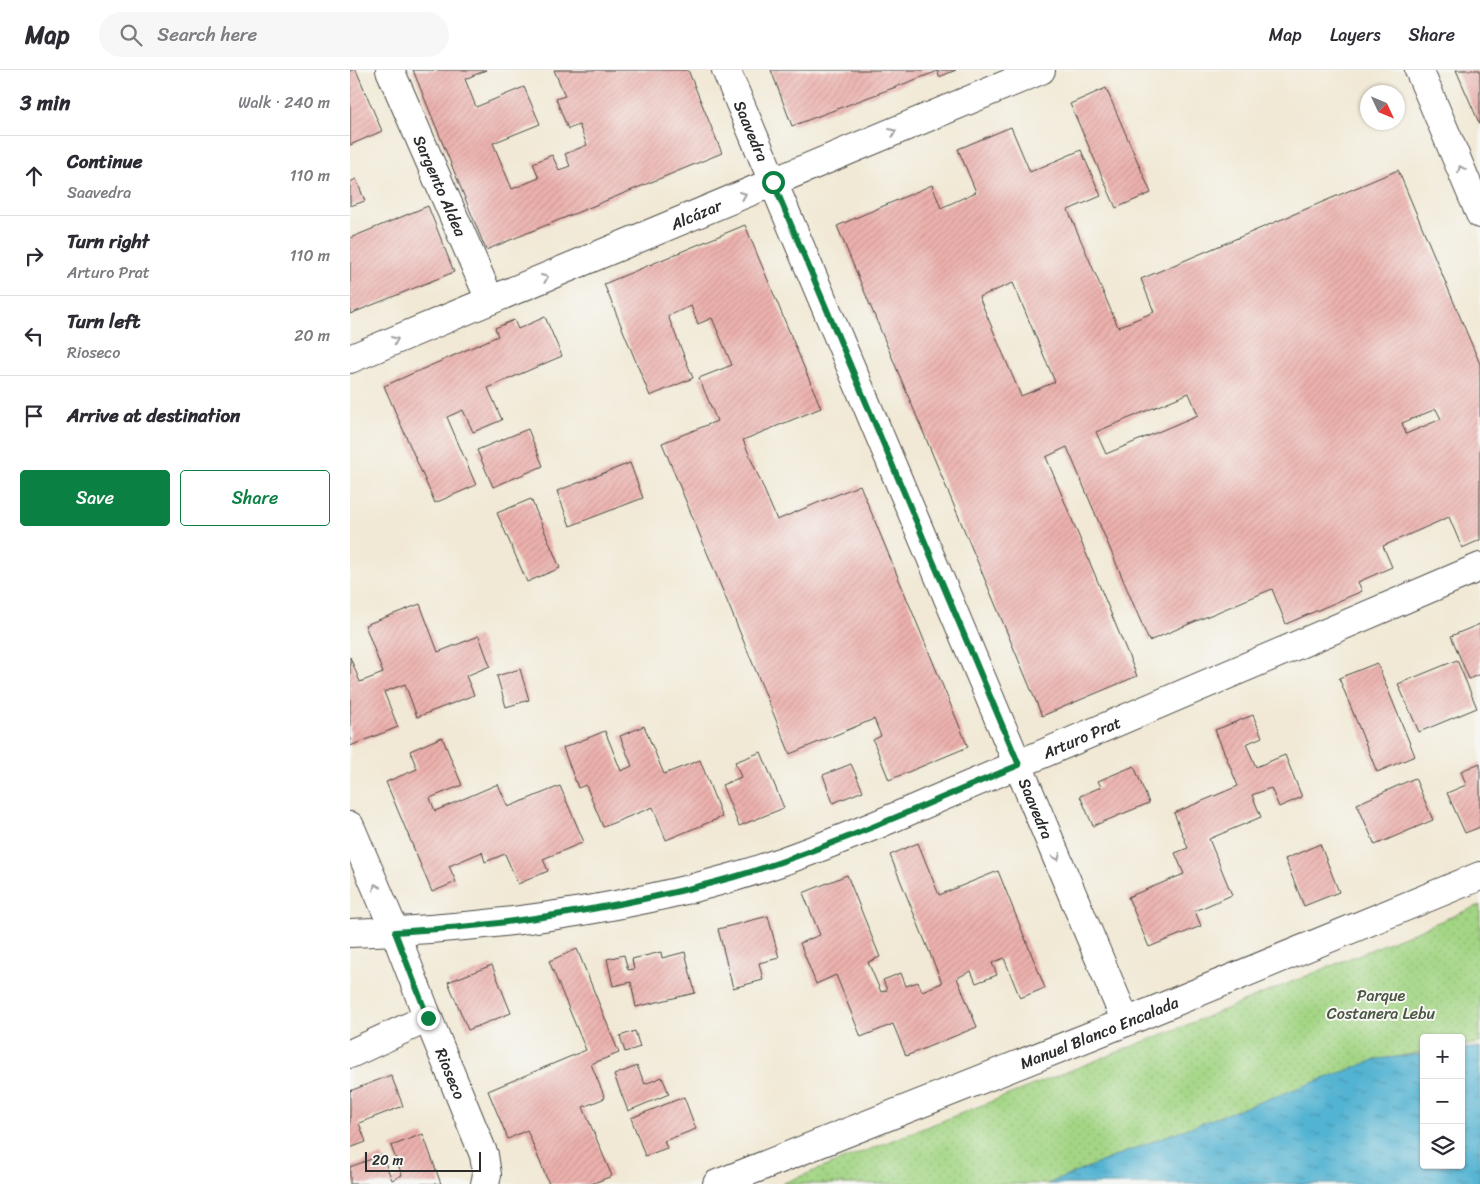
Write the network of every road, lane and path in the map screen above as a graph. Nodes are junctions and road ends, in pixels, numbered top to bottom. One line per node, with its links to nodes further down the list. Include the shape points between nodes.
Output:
1 (390, 70): 7 (street, Sargento Aldea)
2 (726, 70): 5 (street, Saavedra)
3 (1041, 70): 5 (street, Alcázar, one-way to 3)
4 (1419, 70): 6 (street, one-way to 4)
5 (773, 182): 7 (street, Alcázar, one-way to 5); 10 (street, Saavedra)
6 (1480, 214)
7 (490, 300): 8 (street, Alcázar, one-way to 7)
8 (350, 359)
9 (1480, 566): 10 (street, Arturo Prat)
10 (1019, 765): 13 (street, Arturo Prat, via 810,852 734,877 565,914); 16 (street, Saavedra, one-way to 16)
11 (350, 826): 13 (street, Rioseco, one-way to 11)
12 (1480, 876): 16 (street, Manuel Blanco Encalada)
13 (395, 932): 14 (street, Arturo Prat); 15 (street, Rioseco)
14 (350, 933)
15 (428, 1018): 17 (street); 18 (street, Rioseco, via 484,1155)
16 (1126, 1022): 19 (street, Manuel Blanco Encalada)
17 (350, 1054)
18 (485, 1184)
19 (717, 1184)

